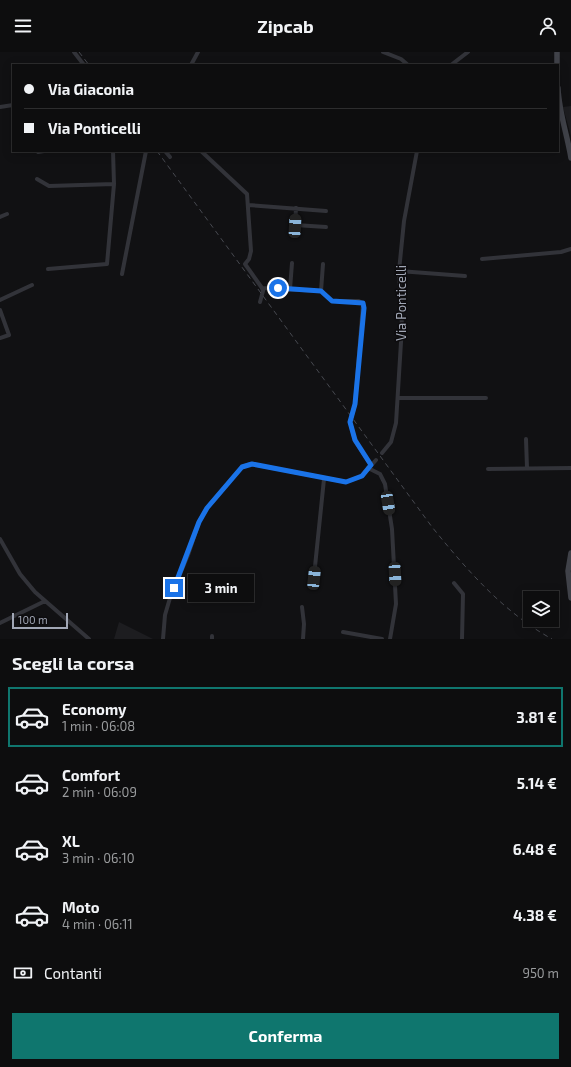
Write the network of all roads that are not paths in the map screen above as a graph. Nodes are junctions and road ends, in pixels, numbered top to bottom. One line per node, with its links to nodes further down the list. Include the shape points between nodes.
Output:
1 (74, 52): 6 (street)
2 (198, 52): 7 (street)
3 (383, 52): 8 (street)
4 (468, 52): 9 (street)
5 (557, 52): 10 (street)
6 (83, 64)
7 (192, 64)
8 (407, 64)
9 (452, 64)
10 (557, 64)
11 (12, 105): 13 (street)
12 (559, 105): 20 (street)
13 (0, 107)
14 (113, 152): 22 (street)
15 (146, 152): 35 (street)
16 (166, 152): 19 (street)
17 (202, 152): 23 (street, via 246,192)
18 (417, 152): 34 (street, Via Ponticelli, via 404,221)
19 (170, 157)
20 (571, 158)
21 (37, 179): 22 (street, via 49,186)
22 (114, 184): 33 (street, via 106,265)
23 (248, 205): 24 (street); 38 (street, via 251,251 245,264)
24 (296, 208): 25 (street); 28 (street, via 295,226)
25 (326, 211)
26 (7, 214): 27 (street)
27 (0, 217)
28 (326, 228)
29 (571, 249): 30 (street)
30 (482, 259)
31 (292, 263): 39 (street)
32 (323, 264): 40 (street)
33 (48, 269)
34 (399, 271): 36 (street); 45 (street, Via Ponticelli, via 402,326)
35 (122, 274)
36 (465, 276)
37 (32, 285): 41 (street)
38 (262, 288): 39 (street); 42 (street, via 264,291)
39 (290, 289): 40 (street)
40 (321, 291): 50 (street, via 332,301 359,301 363,304 355,404 350,422 355,440)
41 (0, 300)
42 (260, 302)
43 (0, 310): 44 (street, via 9,334)
44 (0, 338)
45 (398, 398): 46 (street); 48 (street, Via Ponticelli, via 396,424 391,442)
46 (486, 398)
47 (526, 439): 51 (street)
48 (382, 453)
49 (376, 460): 50 (street)
50 (370, 467): 54 (street, via 362,476 346,482); 68 (street, via 380,474 385,484 392,529 396,604)
51 (527, 468): 52 (street); 53 (street)
52 (571, 468)
53 (488, 469)
54 (324, 479): 58 (street); 65 (street, via 252,464 242,467 207,508 199,522 170,598)
55 (0, 539): 60 (street, via 20,574)
56 (571, 553): 59 (street, via 568,571)
57 (454, 583): 69 (street, via 463,594)
58 (313, 586)
59 (571, 598)
60 (45, 601): 62 (street); 64 (street)
61 (302, 607): 66 (street)
62 (0, 623)
63 (343, 632): 67 (street)
64 (89, 639)
65 (163, 639)
66 (303, 639)
67 (382, 639)
68 (390, 639)
69 (462, 639)

